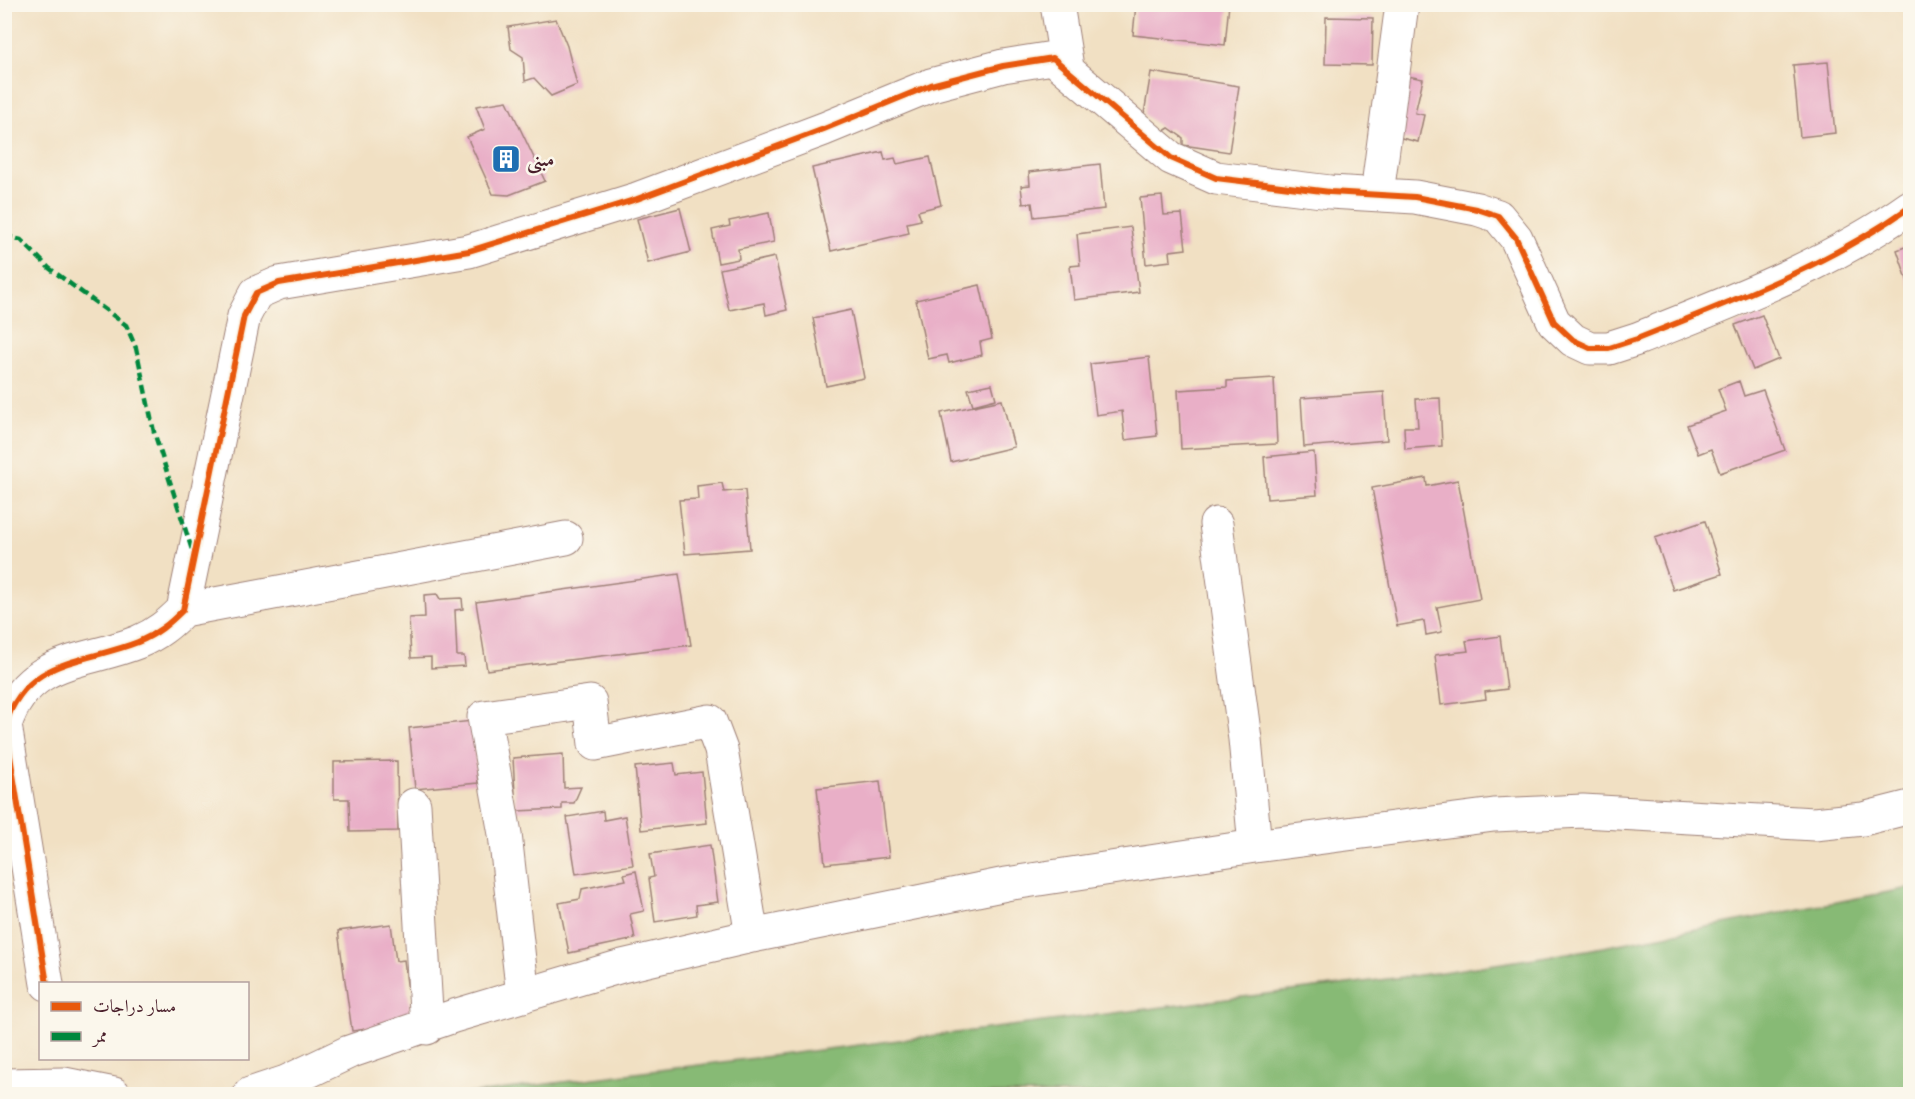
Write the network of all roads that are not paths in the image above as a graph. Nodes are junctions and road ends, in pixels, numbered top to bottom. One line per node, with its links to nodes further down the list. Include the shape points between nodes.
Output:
1 (1057, 4): 3 (street)
2 (1402, 4): 4 (street)
3 (1067, 67): 4 (street, via 1153,144 1188,167 1216,178); 8 (street, via 1053,58 941,82 637,199 469,251 279,283 256,293 244,316)
4 (1377, 194): 5 (street, via 1415,197 1498,216 1516,238 1554,322 1573,340 1590,348 1609,348 1690,318 1813,265 1854,245)
5 (1911, 207)
6 (1216, 524): 12 (street)
7 (566, 538): 8 (street)
8 (183, 610): 9 (street, via 166,628 138,642 82,657 32,681 11,706)
9 (5, 725): 14 (street)
10 (414, 805): 16 (street)
11 (1911, 807): 12 (street, via 1863,819 1814,824 1583,811 1494,815)
12 (1255, 846): 13 (street, via 1006,884)
13 (752, 936): 15 (street, via 622,966); 15 (street, via 721,750 710,721 595,744 590,702 484,717 505,834)
14 (47, 982)
15 (523, 996): 16 (street)
16 (427, 1028): 20 (street, via 350,1052)
17 (62, 1071): 18 (street); 19 (street)
18 (4, 1085)
19 (114, 1095)
20 (250, 1095)

